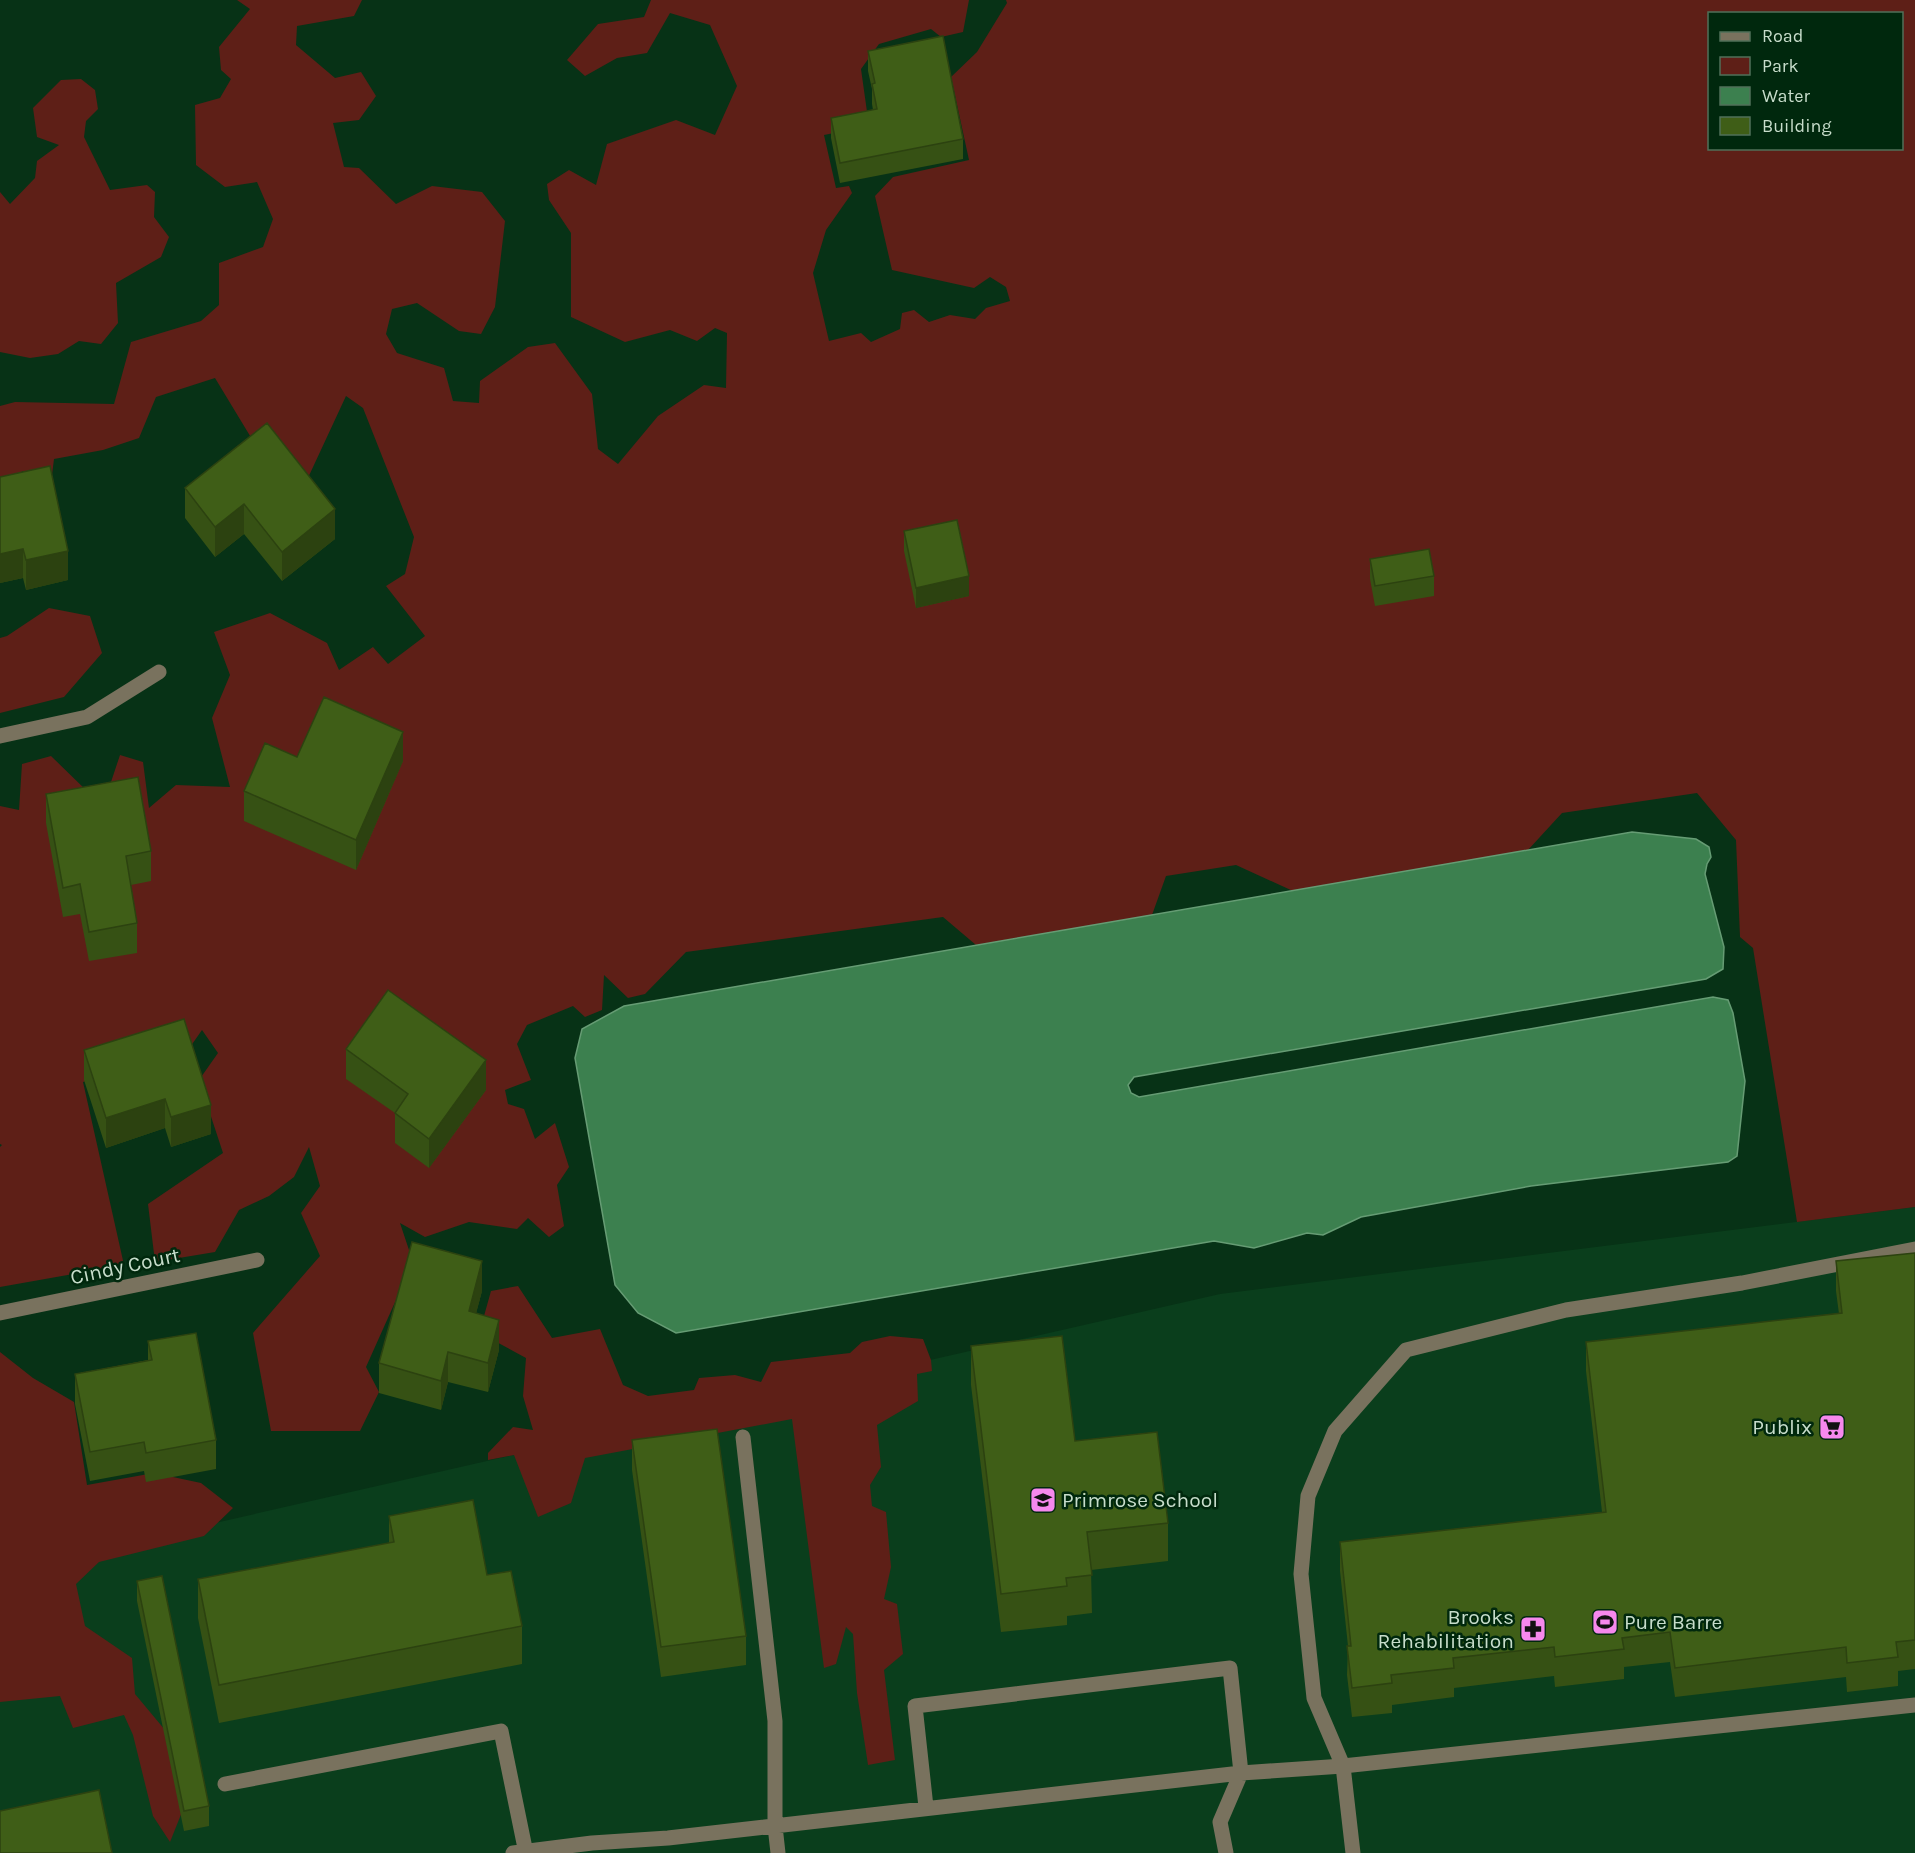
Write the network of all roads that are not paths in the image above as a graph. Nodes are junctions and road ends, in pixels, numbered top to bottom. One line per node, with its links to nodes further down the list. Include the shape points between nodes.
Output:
1 (159, 672): 2 (street, via 87,717)
2 (0, 736)
3 (1915, 1249): 8 (street, via 1742,1283 1566,1310 1406,1350 1335,1431 1308,1496 1301,1574 1314,1698)
4 (258, 1260): 5 (street, Cindy Court)
5 (0, 1313)
6 (743, 1437): 12 (street, via 775,1721)
7 (1915, 1705): 8 (street)
8 (1343, 1766): 9 (street); 17 (street)
9 (1241, 1773): 11 (street); 11 (street, via 1230,1668 915,1706); 16 (street, via 1220,1822)
10 (225, 1784): 14 (street, via 501,1731)
11 (926, 1807): 12 (street)
12 (775, 1826): 13 (street); 15 (street)
13 (670, 1845): 14 (street, via 592,1843)
14 (522, 1852)
15 (778, 1853)
16 (1226, 1853)
17 (1353, 1853)

